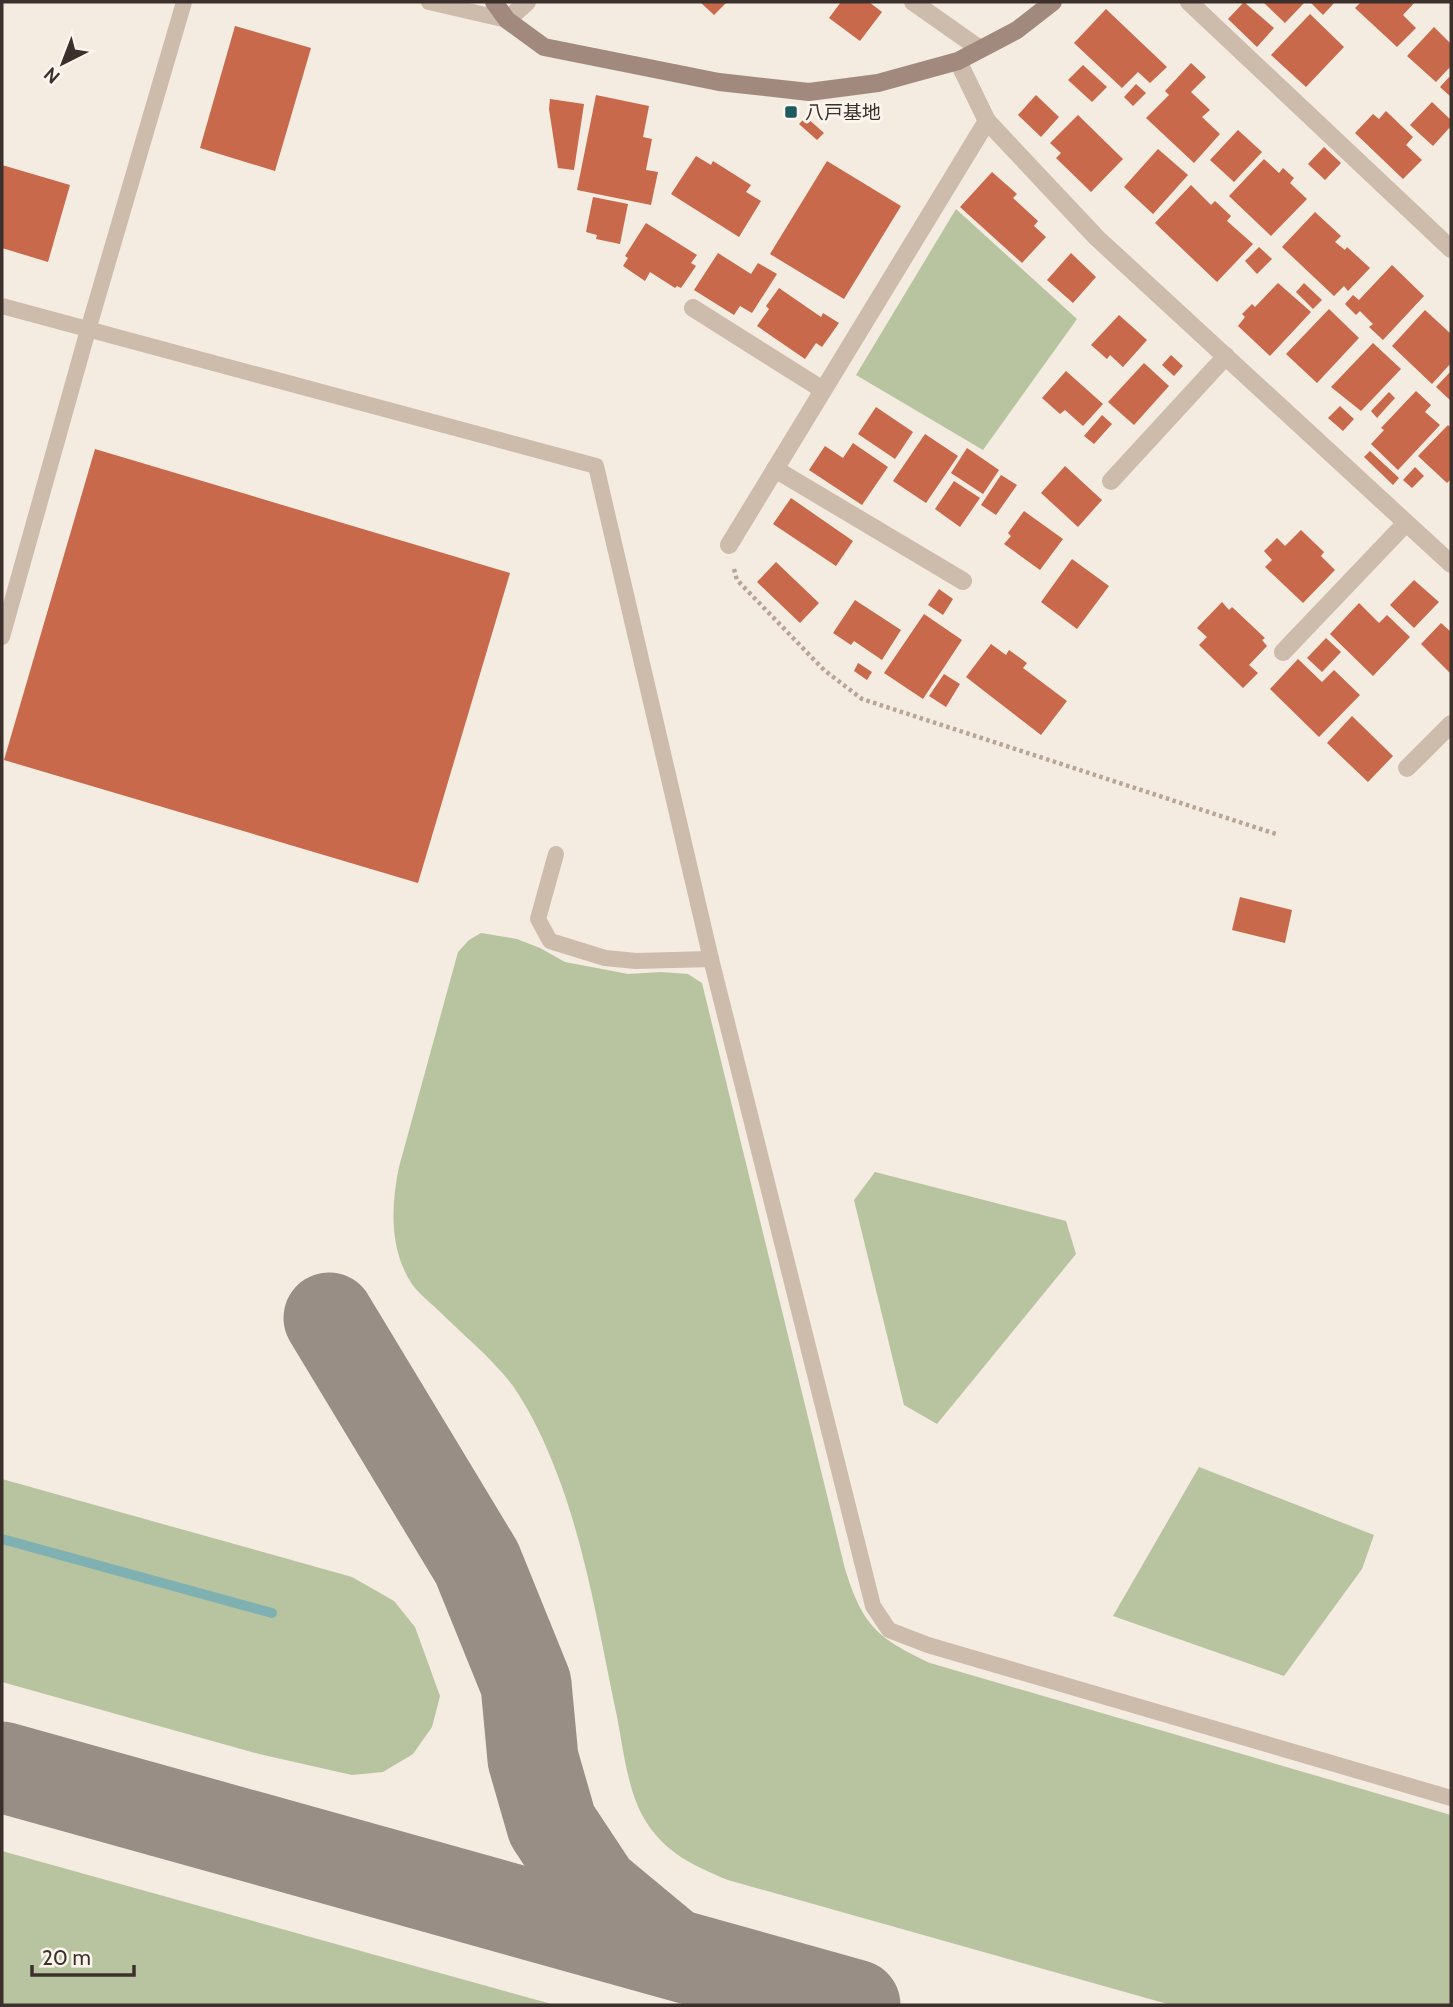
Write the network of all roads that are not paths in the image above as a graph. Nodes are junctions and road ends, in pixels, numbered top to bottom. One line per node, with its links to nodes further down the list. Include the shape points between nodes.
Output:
1 (184, 2): 15 (lane)
2 (429, 2): 8 (lane)
3 (494, 2): 8 (street)
4 (527, 2): 8 (street)
5 (913, 2): 9 (street)
6 (1053, 2): 9 (street, via 1017,30)
7 (1189, 2): 12 (street)
8 (507, 20): 10 (street, via 544,47 719,82 809,92 878,83)
9 (980, 49): 10 (street)
10 (958, 61): 11 (street)
11 (987, 121): 16 (street, via 1097,238); 17 (street)
12 (1451, 249)
13 (2, 306): 15 (lane)
14 (693, 308): 17 (street)
15 (88, 330): 24 (lane); 29 (lane, via 596,466)
16 (1226, 356): 19 (street); 20 (street)
17 (823, 390): 18 (street)
18 (775, 470): 21 (street); 23 (street)
19 (1111, 481)
20 (1406, 523): 22 (street); 25 (street)
21 (729, 545)
22 (1451, 564)
23 (963, 581)
24 (2, 637)
25 (1283, 652)
26 (1451, 724): 27 (street)
27 (1408, 768)
28 (556, 854): 29 (lane, via 537,919 550,941 605,958)
29 (711, 959): 30 (lane, via 873,1606 888,1630)
30 (1451, 1798)

